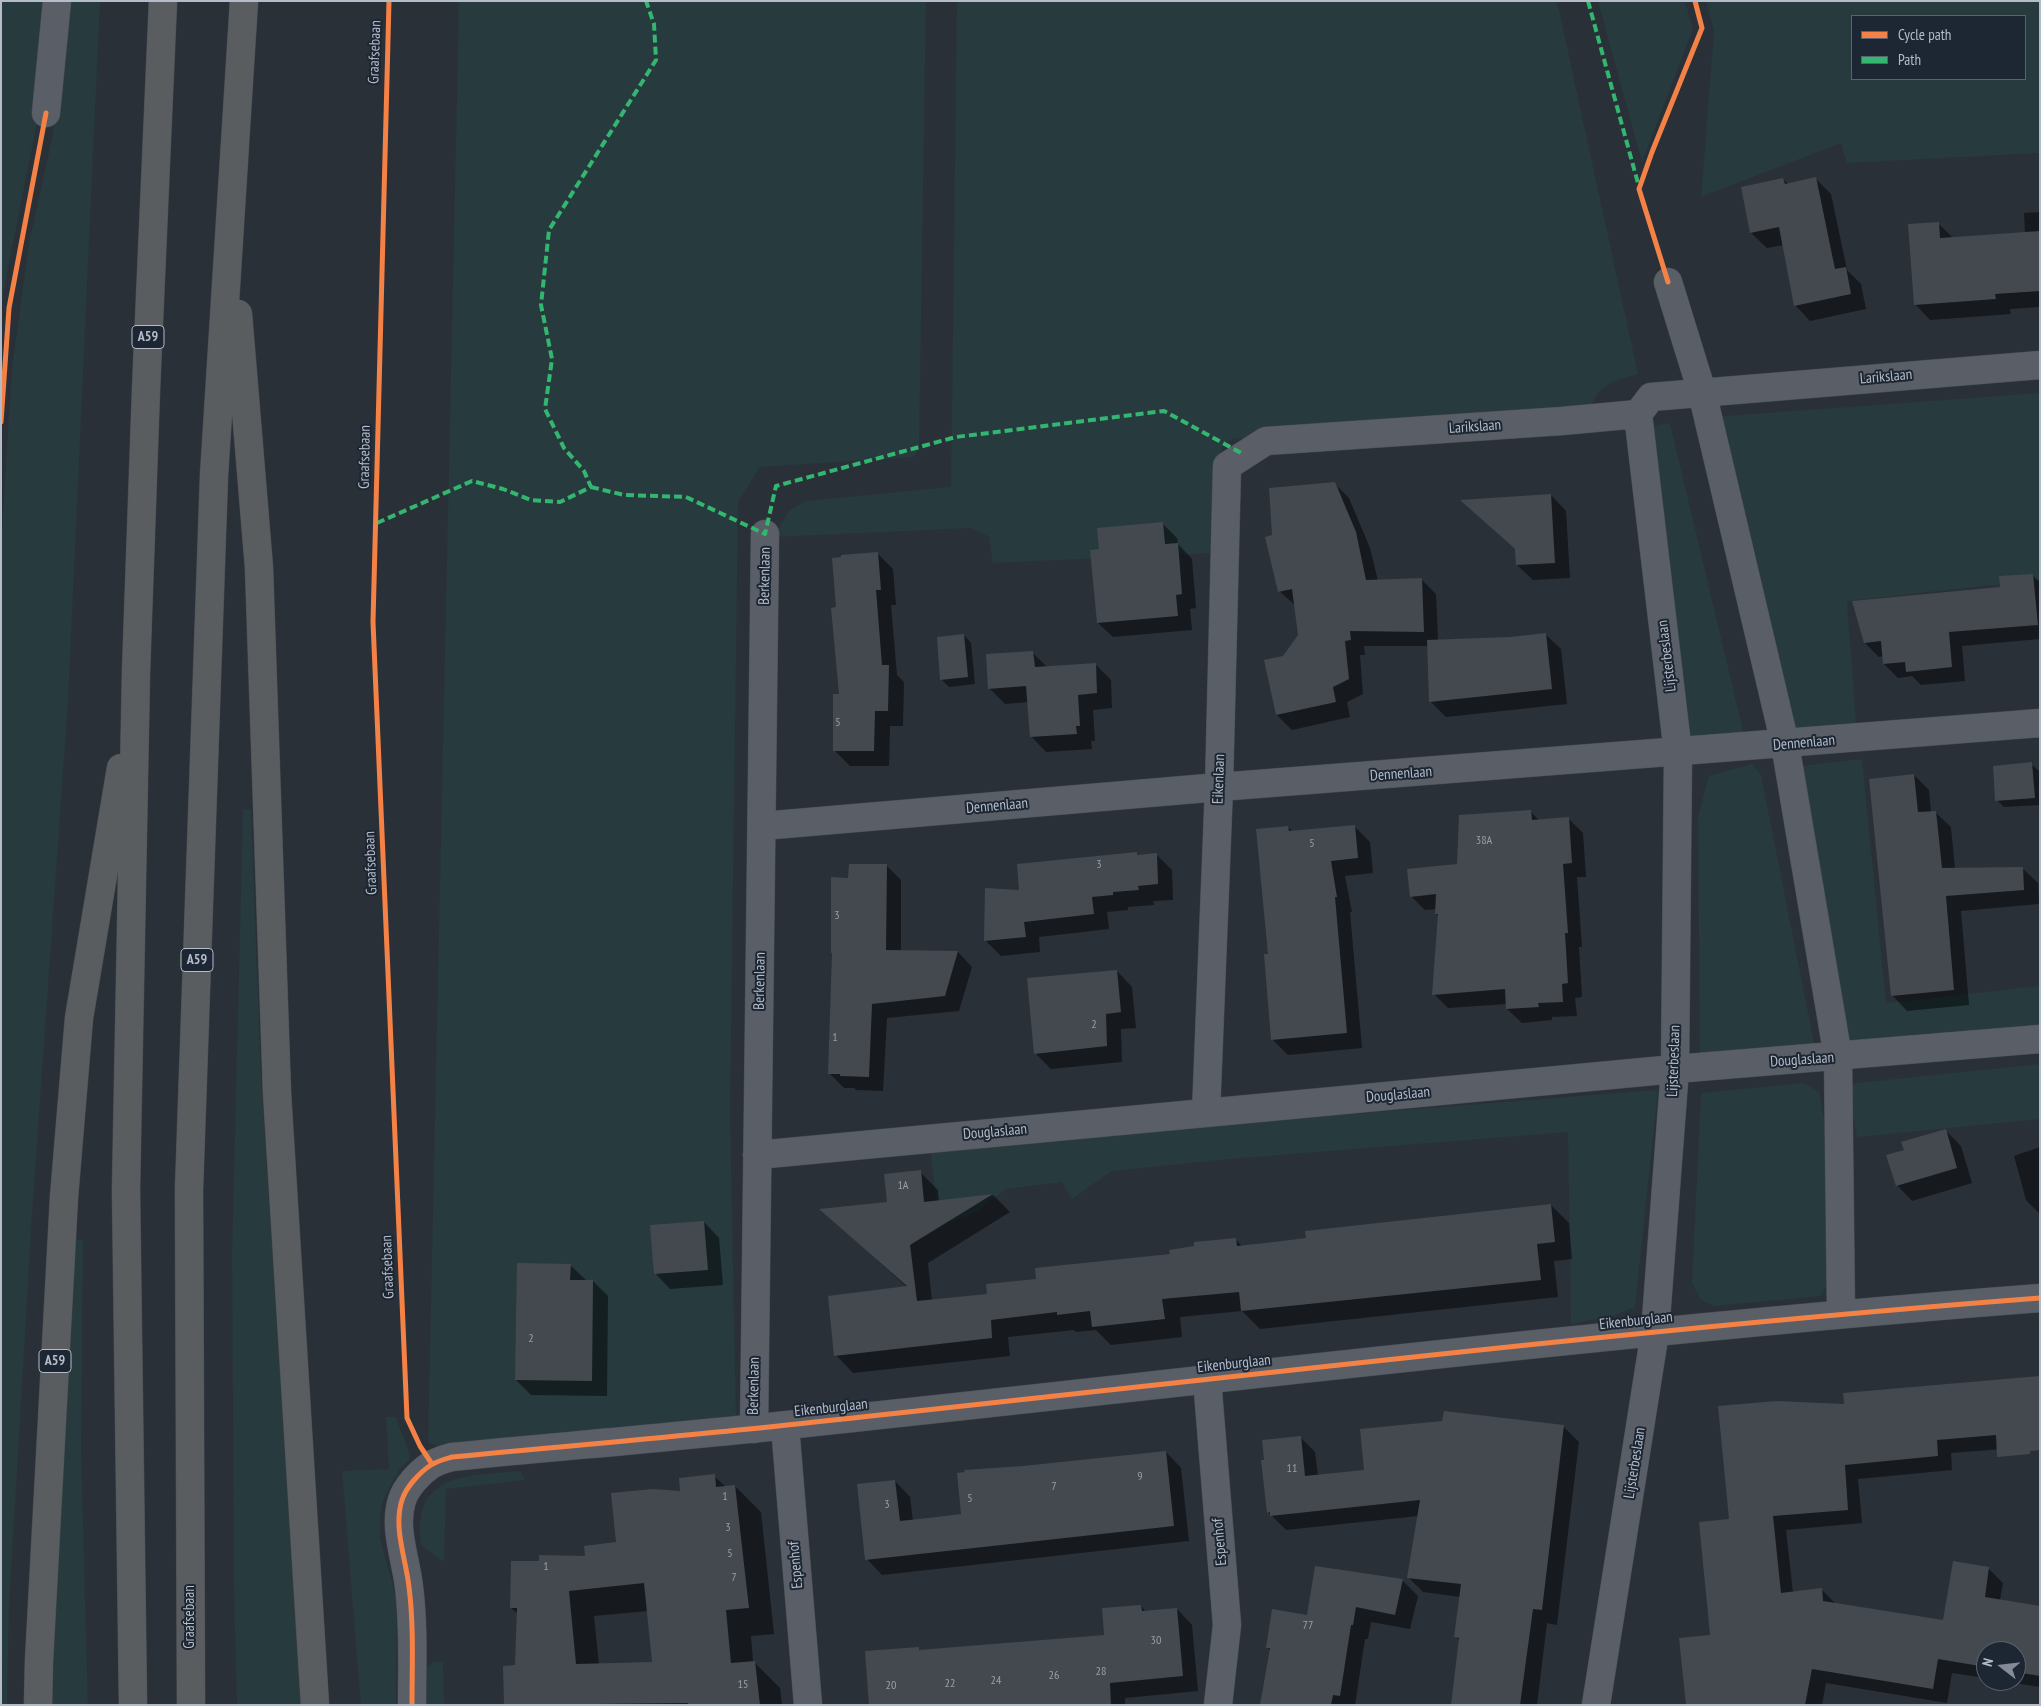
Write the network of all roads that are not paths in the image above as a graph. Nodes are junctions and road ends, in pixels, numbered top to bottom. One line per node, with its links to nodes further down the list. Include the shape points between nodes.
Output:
1 (57, 1): 4 (street)
2 (163, 1): 12 (highway, A59)
3 (244, 1): 5 (highway, Graafsebaan / A59)
4 (46, 113)
5 (230, 216): 31 (highway, Graafsebaan / A59, via 214,476 189,1189); 32 (highway, A59, via 259,568 277,1093)
6 (1668, 282): 8 (street)
7 (2040, 365): 8 (street, Larikslaan)
8 (1702, 392): 9 (street, Larikslaan, via 1651,397); 14 (street)
9 (1638, 414): 10 (street, Larikslaan, via 1266,441); 15 (street, Lijsterbeslaan)
10 (1243, 454): 16 (street, Eikenlaan, via 1227,466)
11 (766, 534): 17 (street, Berkenlaan)
12 (136, 672): 29 (highway, A59, via 79,1018 63,1206); 30 (highway, A59, via 126,1190)
13 (2040, 724): 14 (street, Dennenlaan)
14 (1785, 744): 15 (street, Dennenlaan); 19 (street)
15 (1678, 753): 16 (street, Dennenlaan); 20 (street, Lijsterbeslaan)
16 (1220, 787): 17 (street, Dennenlaan); 21 (street, Eikenlaan)
17 (762, 826): 22 (street, Berkenlaan)
18 (2040, 1039): 19 (street, Douglaslaan)
19 (1838, 1057): 20 (street, Douglaslaan); 24 (street)
20 (1676, 1069): 21 (street, Douglaslaan); 25 (street, Lijsterbeslaan)
21 (1206, 1113): 22 (street, Douglaslaan)
22 (757, 1154): 28 (street, Berkenlaan)
23 (2040, 1298): 24 (street, Eikenburglaan)
24 (1841, 1313): 25 (street, Eikenburglaan)
25 (1655, 1332): 26 (street, Eikenburglaan); 36 (street, Lijsterbeslaan)
26 (1207, 1379): 27 (street, Eikenburglaan); 35 (street, Espenhof, via 1227,1625)
27 (784, 1426): 28 (street, Eikenburglaan); 34 (street, Espenhof)
28 (754, 1429): 33 (street, Eikenburglaan, via 452,1457 432,1464 402,1499 400,1519 412,1614)
29 (38, 1705)
30 (133, 1705)
31 (191, 1705)
32 (316, 1705)
33 (412, 1705)
34 (808, 1705)
35 (1218, 1705)
36 (1596, 1705)

